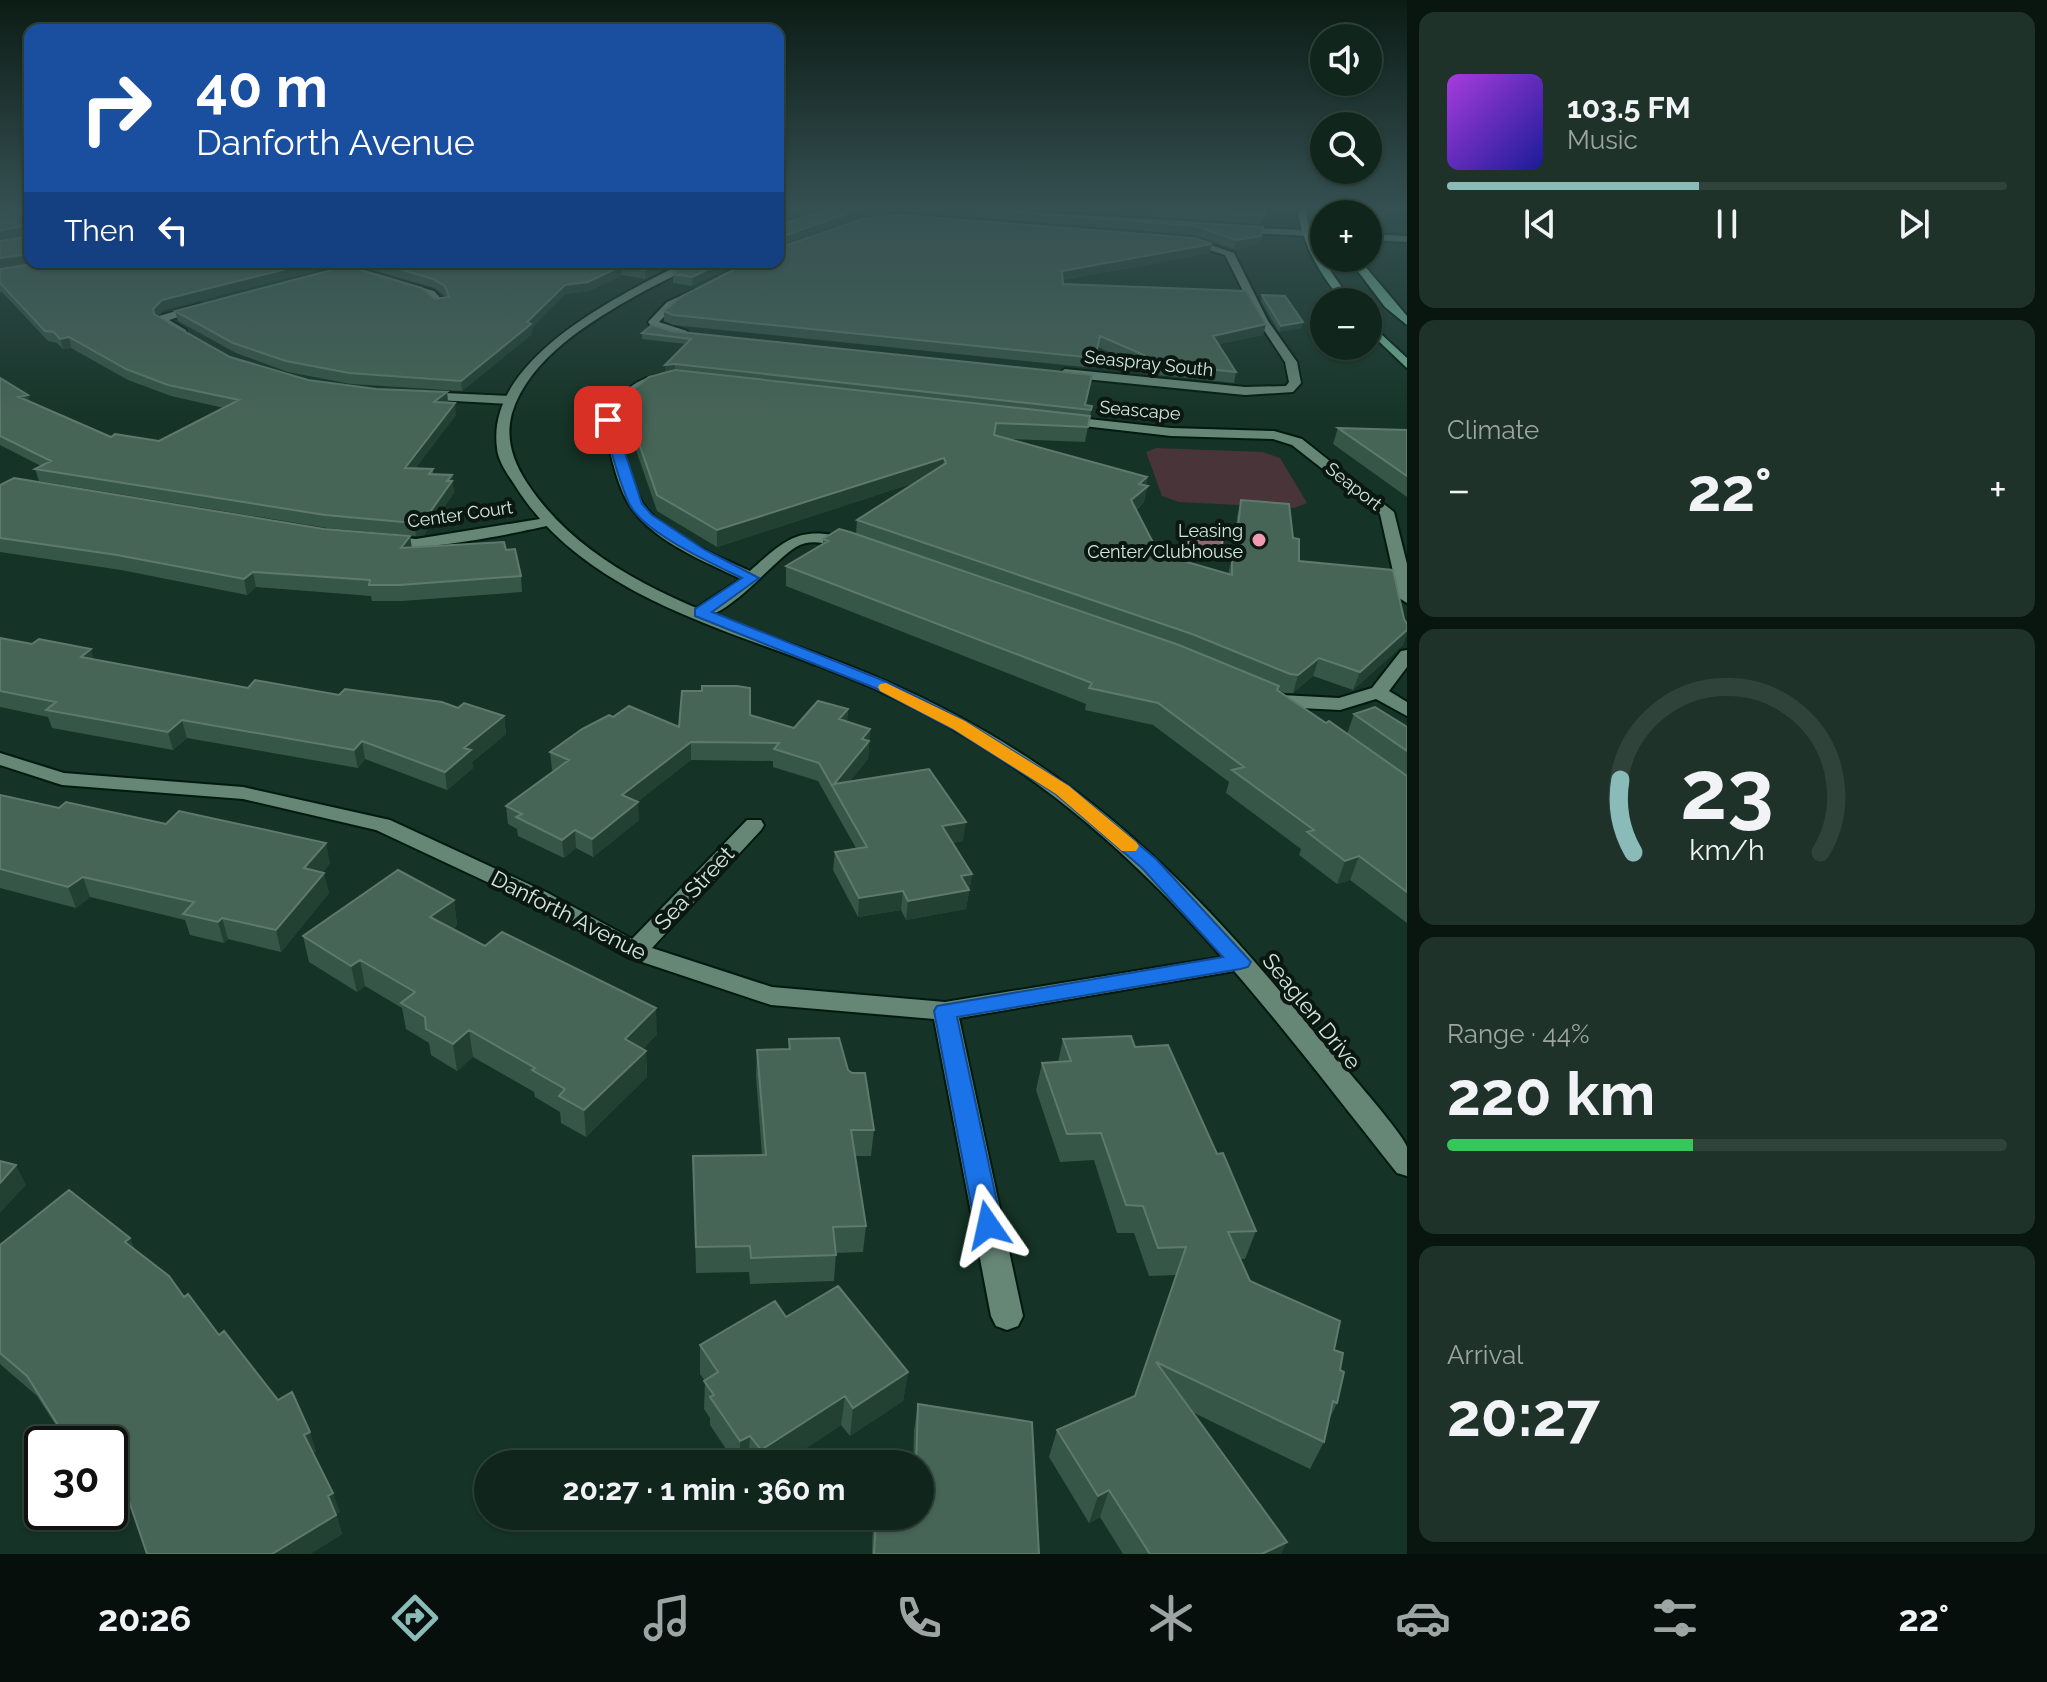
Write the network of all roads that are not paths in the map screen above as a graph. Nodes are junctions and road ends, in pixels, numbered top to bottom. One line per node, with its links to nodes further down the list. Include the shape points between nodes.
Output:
1 (657, 280): 16 (street, Seaglen Drive, via 567,336 528,370)
2 (1242, 280): 13 (street, Seaspray South, via 1291,362 1295,383 1289,389 1245,391)
3 (1369, 280): 8 (main road)
4 (389, 281): 7 (street, via 429,293)
5 (707, 287): 9 (street, via 671,304 653,322 671,331)
6 (214, 304): 10 (street, via 163,321)
7 (442, 305)
8 (1407, 322)
9 (702, 335)
10 (190, 336)
11 (1382, 339): 12 (main road)
12 (1407, 365)
13 (1059, 372)
14 (675, 377): 23 (street, via 640,383 608,420 636,504 647,518 700,553)
15 (409, 394): 16 (street)
16 (511, 400): 19 (street, Seaglen Drive, via 503,448 519,485)
17 (1048, 419): 18 (street, Seascape)
18 (1287, 438): 22 (street, Seaport, via 1381,505)
19 (546, 522): 20 (street, Center Court, via 416,544); 25 (street, Seaglen Drive, via 586,555 637,585)
20 (372, 540)
21 (868, 549): 23 (street, via 820,536 800,538 778,550)
22 (1402, 556): 24 (street, Seaport)
23 (752, 578): 25 (street)
24 (1407, 598)
25 (701, 613): 33 (street, Seaglen Drive, via 881,685 959,725 1062,790 1149,864)
26 (1407, 655): 27 (street)
27 (1378, 692): 28 (street); 29 (street, via 1340,704 1274,698)
28 (1407, 710)
29 (1306, 719)
30 (0, 759): 32 (street, Danforth Avenue, via 62,779 243,793 383,825 538,897)
31 (754, 825): 32 (street, Sea Street)
32 (635, 951): 34 (street, Danforth Avenue, via 771,996)
33 (1240, 962): 34 (street, Danforth Avenue); 35 (street, Seaglen Drive)
34 (945, 1011): 36 (street)
35 (1407, 1165)
36 (1007, 1316)

